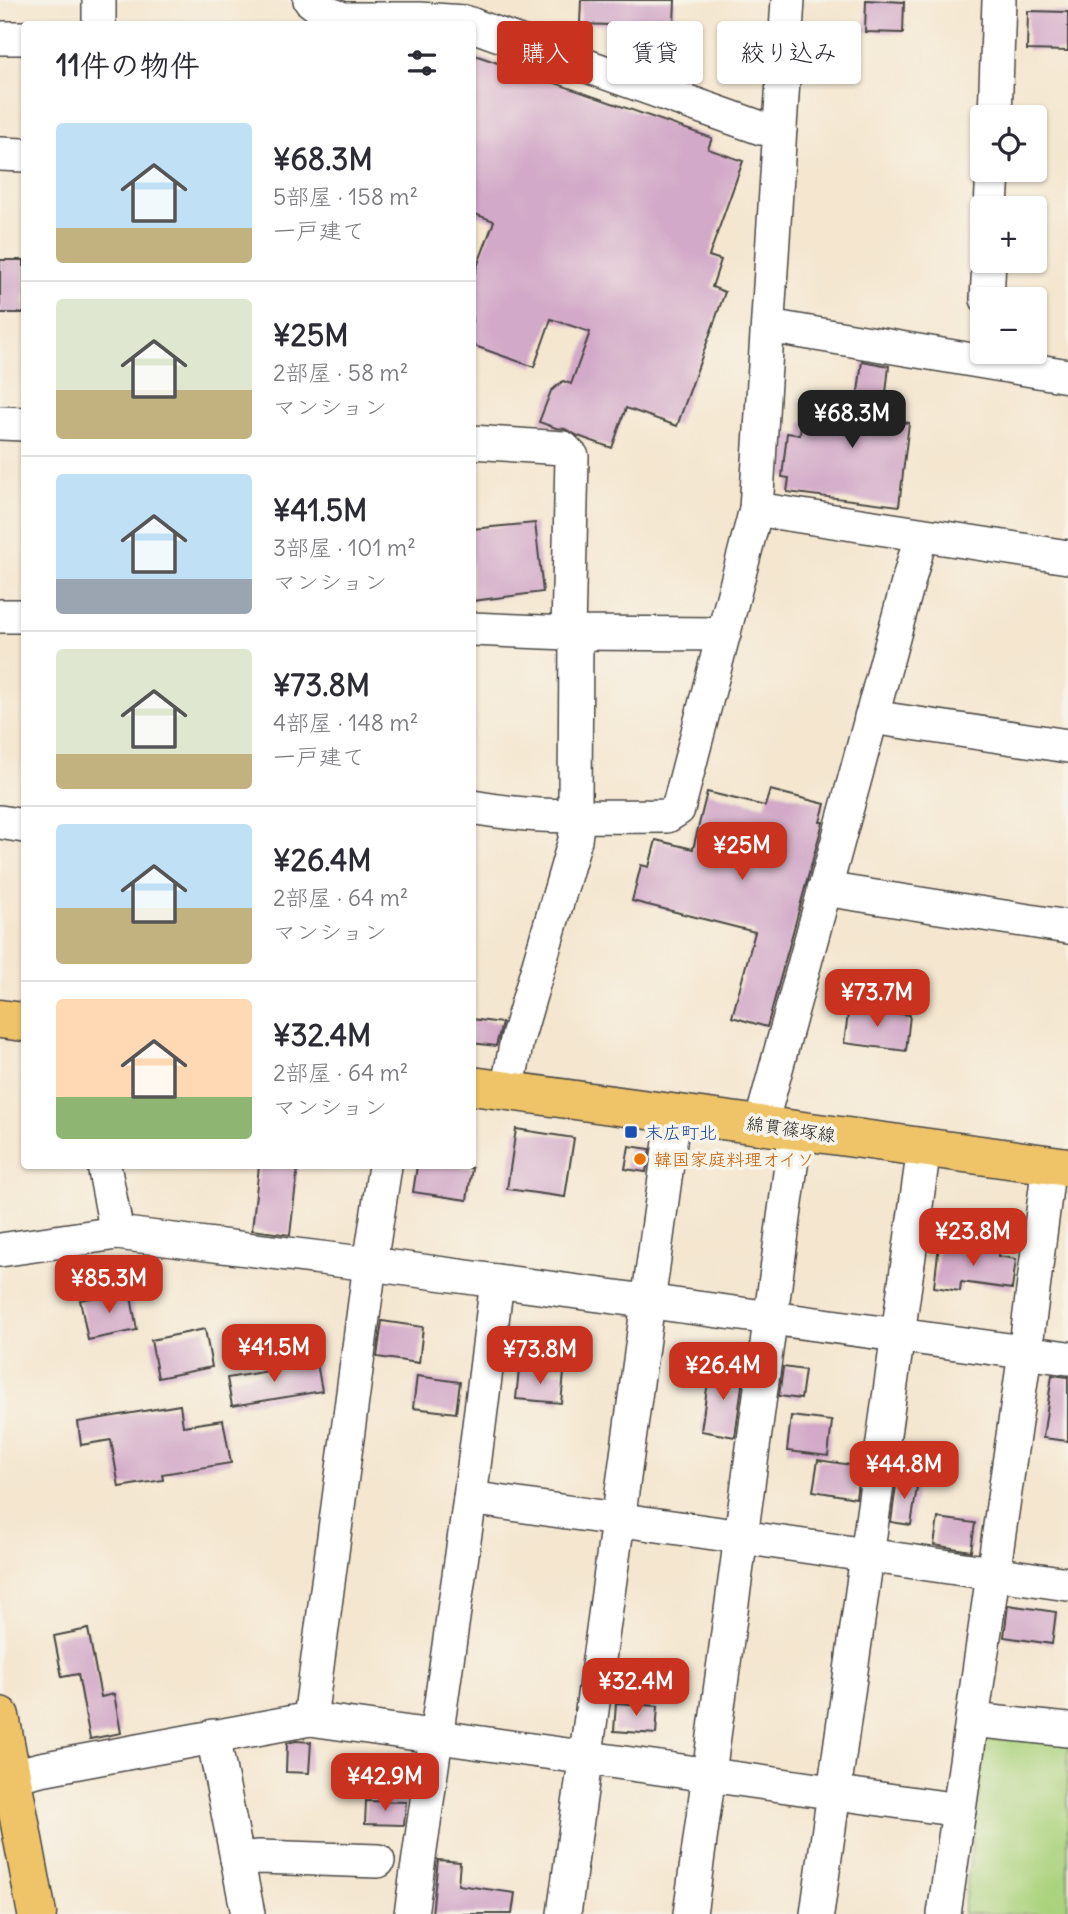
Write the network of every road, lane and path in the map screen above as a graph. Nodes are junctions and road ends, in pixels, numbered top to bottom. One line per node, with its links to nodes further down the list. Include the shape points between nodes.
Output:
1 (99, 0): 5 (street)
2 (310, 0): 6 (street)
3 (789, 0): 11 (street)
4 (999, 0): 10 (street)
5 (99, 21)
6 (341, 21)
7 (476, 26): 11 (street, via 761,128)
8 (0, 38): 9 (street)
9 (21, 38)
10 (995, 105)
11 (779, 129): 14 (street)
12 (0, 154): 13 (street)
13 (21, 155)
14 (768, 326): 15 (street); 21 (street)
15 (970, 355)
16 (1016, 364): 17 (street)
17 (1068, 376)
18 (0, 423): 19 (street)
19 (21, 424)
20 (476, 442): 27 (street, via 563,448 572,457)
21 (756, 509): 22 (street); 28 (street)
22 (921, 536): 23 (street); 29 (street)
23 (1068, 557)
24 (0, 616): 25 (street)
25 (21, 616)
26 (476, 629): 27 (street)
27 (572, 633): 28 (street); 32 (street)
28 (724, 634): 32 (street, via 678,809 667,816)
29 (871, 717): 30 (street); 35 (street)
30 (1068, 746)
31 (476, 808): 32 (street)
32 (578, 817): 39 (street, via 517,1040)
33 (0, 822): 34 (street)
34 (21, 826)
35 (824, 889): 36 (street); 41 (street)
36 (1068, 927)
37 (0, 1019): 38 (main road)
38 (21, 1022)
39 (490, 1088): 40 (main road, 綿貫篠塚線)
40 (674, 1114): 41 (main road, 綿貫篠塚線); 50 (street)
41 (778, 1127): 42 (main road, 綿貫篠塚線); 51 (street)
42 (924, 1148): 43 (main road, 綿貫篠塚線); 52 (street)
43 (1058, 1166): 53 (street)
44 (105, 1169): 46 (street)
45 (385, 1169): 48 (street)
46 (117, 1233): 47 (street); 48 (street)
47 (0, 1250)
48 (370, 1264): 49 (street); 62 (street)
49 (497, 1281): 50 (street); 55 (street)
50 (648, 1302): 51 (street); 56 (street)
51 (771, 1318): 52 (street); 57 (street)
52 (897, 1336): 53 (street); 58 (street)
53 (1025, 1353): 54 (street); 59 (street)
54 (1068, 1359)
55 (470, 1498): 56 (street); 66 (street)
56 (618, 1519): 57 (street); 67 (street)
57 (741, 1537): 58 (street); 68 (street)
58 (866, 1555): 59 (street); 70 (street)
59 (993, 1574): 60 (street); 63 (street)
60 (1068, 1584)
61 (0, 1716): 69 (main road)
62 (310, 1719): 65 (street); 66 (street)
63 (971, 1720): 64 (street); 71 (street)
64 (1068, 1730)
65 (213, 1736): 69 (street); 72 (street)
66 (437, 1737): 67 (street); 76 (street)
67 (586, 1758): 68 (street); 77 (street)
68 (708, 1775): 70 (street); 78 (street)
69 (6, 1778): 74 (main road)
70 (834, 1793): 71 (street); 79 (street)
71 (959, 1810): 80 (street)
72 (237, 1859): 73 (street); 75 (street)
73 (378, 1861)
74 (37, 1914)
75 (248, 1914)
76 (411, 1914)
77 (564, 1914)
78 (690, 1914)
79 (817, 1914)
80 (944, 1914)

